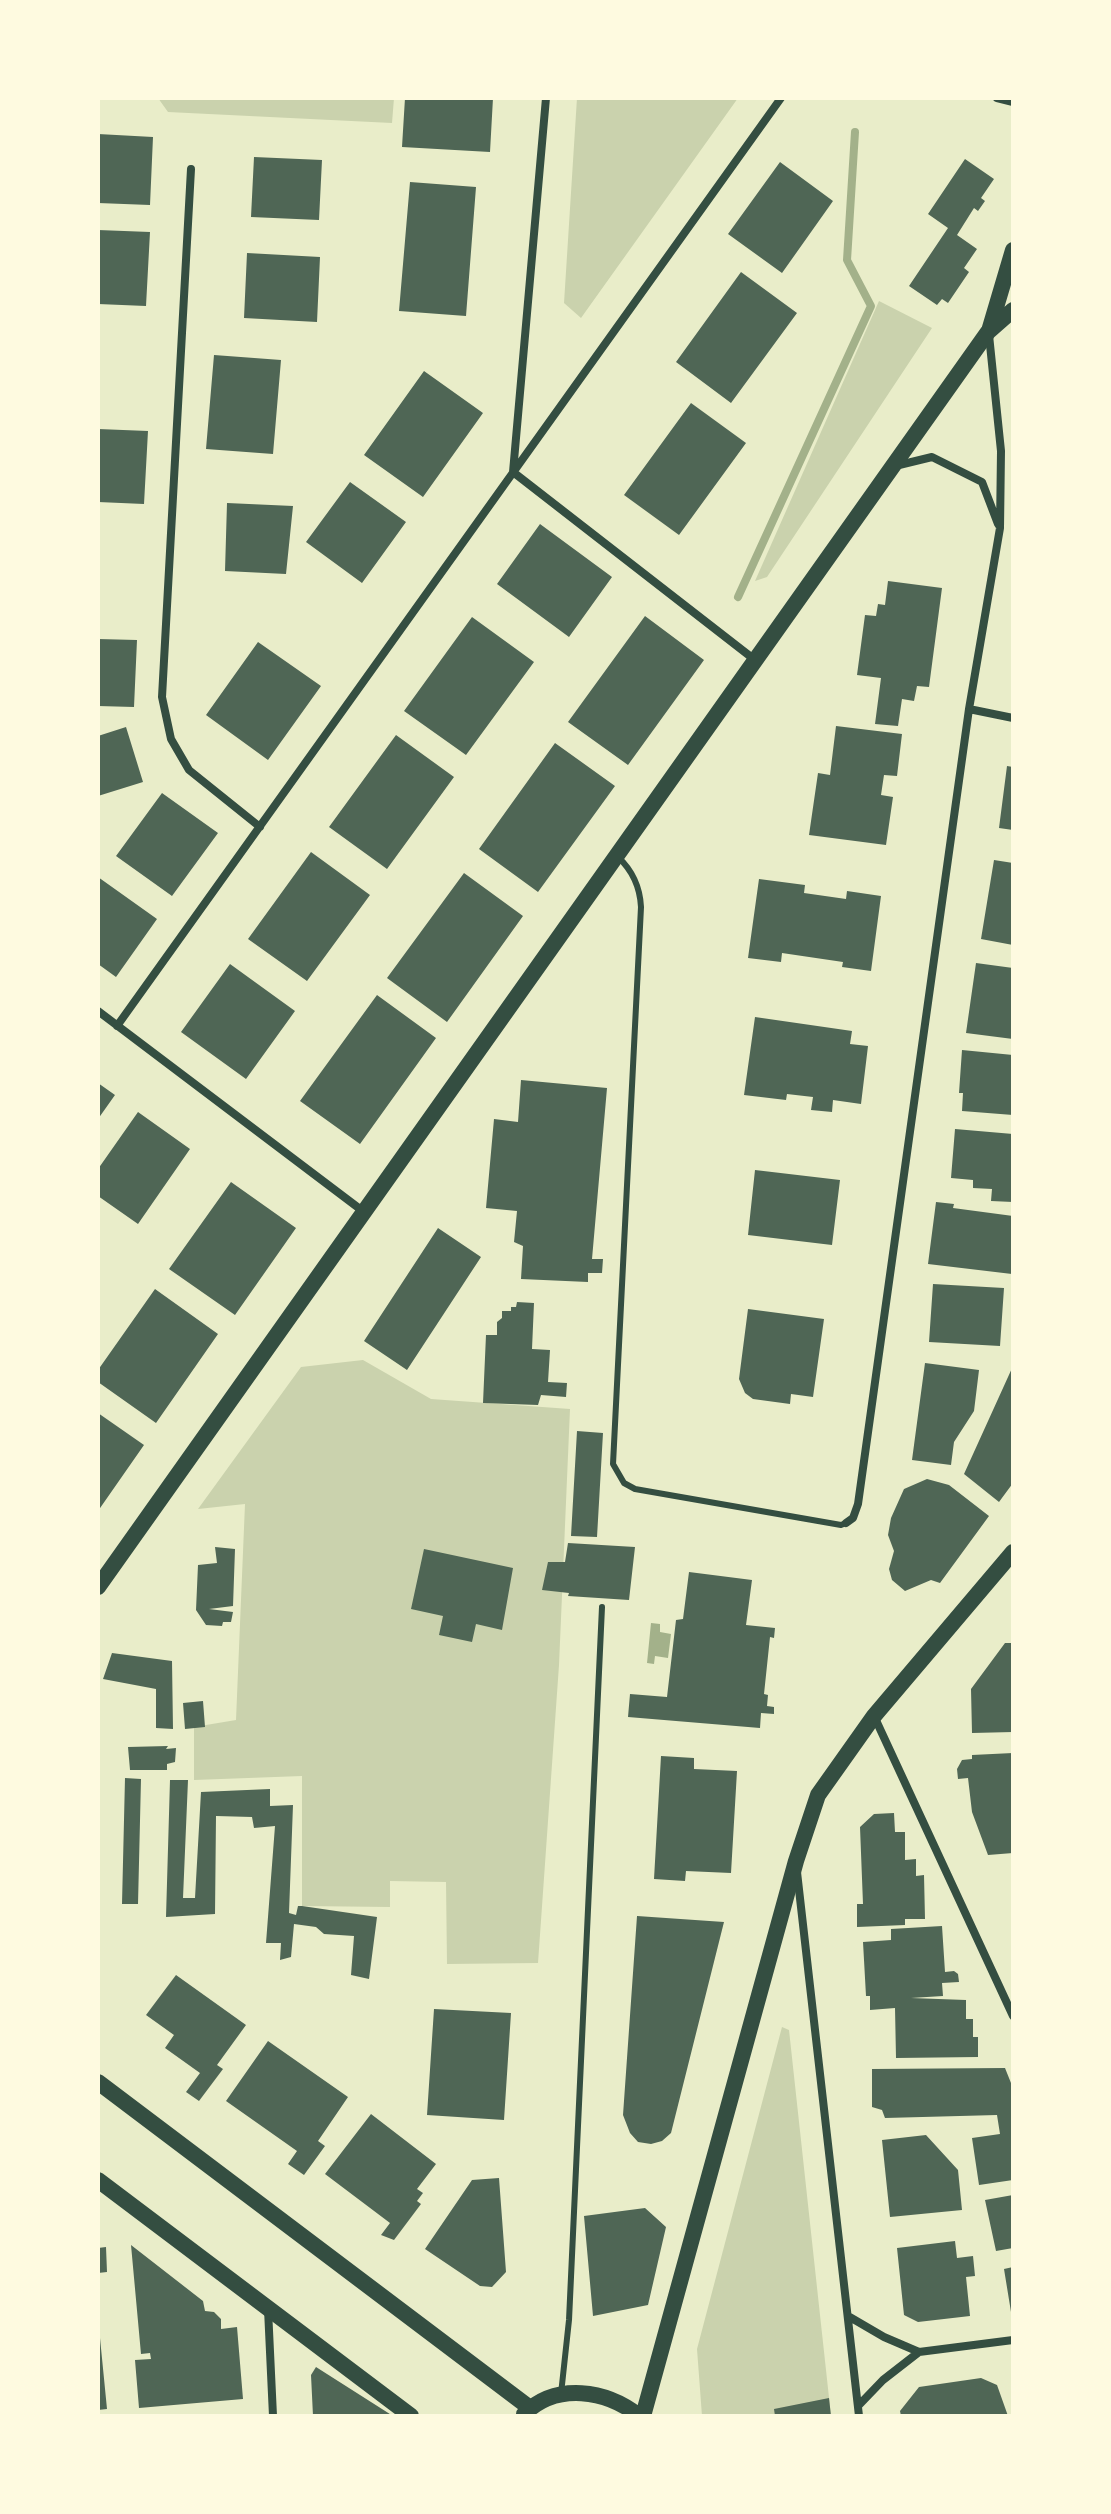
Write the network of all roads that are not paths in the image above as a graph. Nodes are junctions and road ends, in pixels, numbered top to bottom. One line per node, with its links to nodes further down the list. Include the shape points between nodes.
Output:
1 (546, 98): 10 (street)
2 (781, 98): 10 (street)
3 (997, 98): 4 (street)
4 (1013, 102)
5 (191, 169): 15 (street, via 162,697 171,739 189,770)
6 (1013, 250): 8 (main road)
7 (1013, 310): 8 (main road)
8 (988, 332): 9 (main road); 11 (street, via 1001,451)
9 (893, 466): 11 (street, via 932,457 982,482); 12 (main road)
10 (513, 472): 12 (street); 15 (street)
11 (1000, 528): 13 (street)
12 (755, 660): 16 (main road)
13 (969, 709): 14 (street); 20 (street, via 858,1504)
14 (1013, 718)
15 (260, 827): 18 (street)
16 (617, 856): 19 (main road); 20 (lane, via 638,885 641,907 613,1464 624,1483 635,1489)
17 (98, 1011): 18 (street)
18 (117, 1026): 19 (street)
19 (364, 1212): 22 (main road)
20 (846, 1523)
21 (1013, 1552): 24 (main road)
22 (98, 1587)
23 (602, 1607): 33 (lane, via 569,2320)
24 (874, 1716): 25 (main road, via 818,1795); 26 (street)
25 (796, 1861): 30 (street); 38 (main road)
26 (1013, 2016)
27 (98, 2082): 35 (main road)
28 (98, 2180): 29 (main road)
29 (268, 2308): 36 (street); 37 (main road)
30 (848, 2316): 32 (street); 34 (street)
31 (1013, 2340): 32 (street)
32 (919, 2352): 34 (street)
33 (561, 2394): 35 (main road); 38 (main road, via 606,2396)
34 (858, 2406): 39 (street)
35 (526, 2412)
36 (273, 2416)
37 (411, 2416)
38 (641, 2416)
39 (859, 2416)

